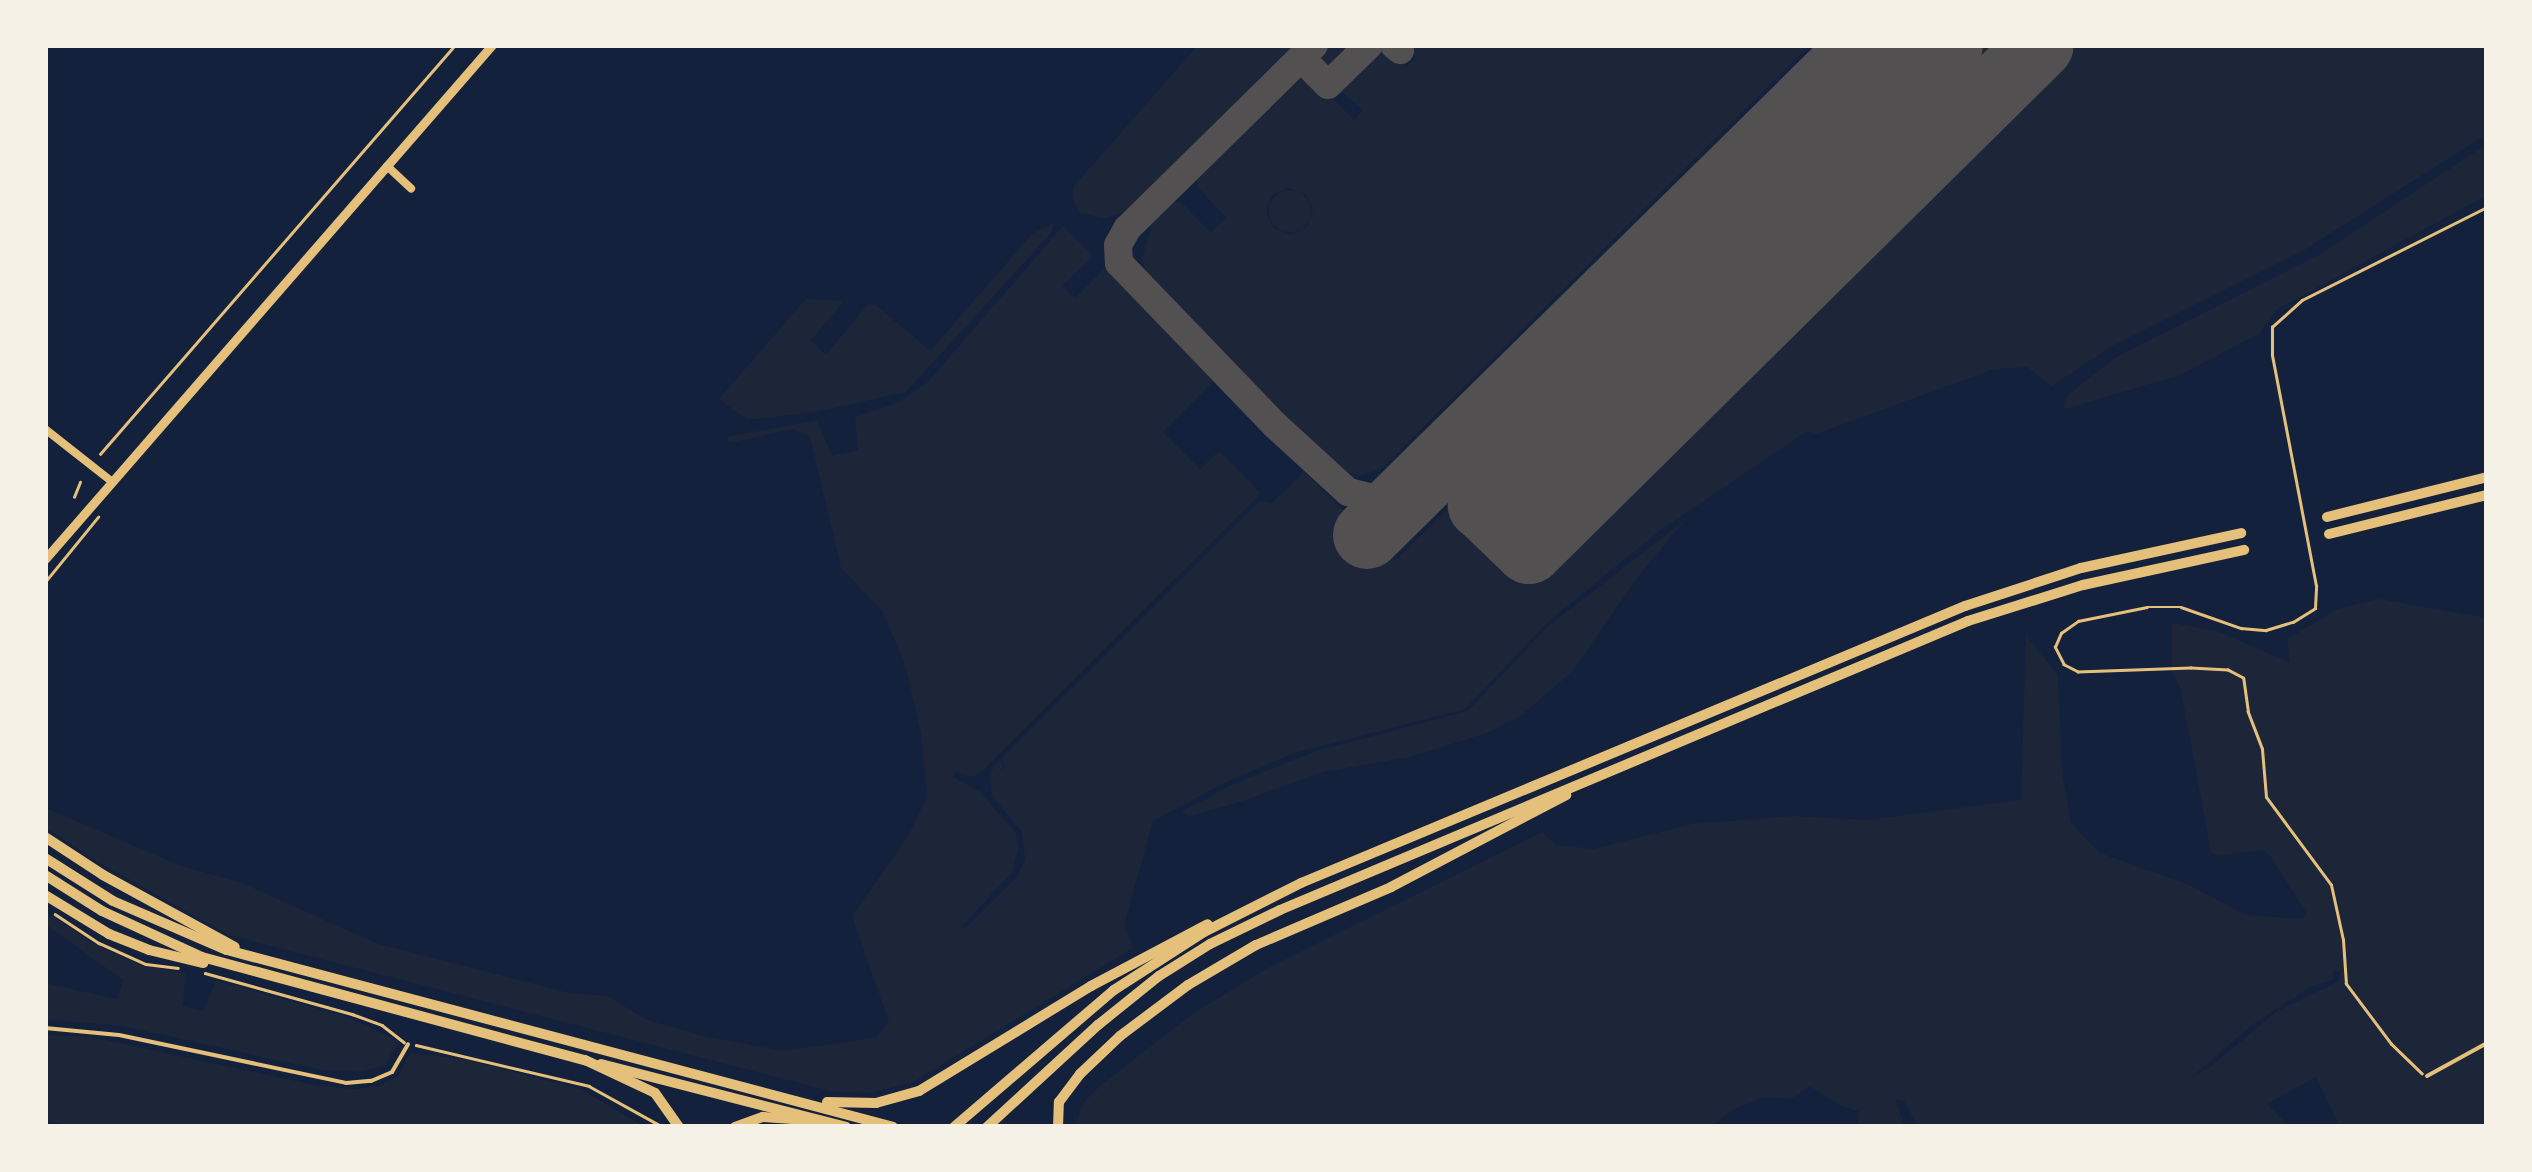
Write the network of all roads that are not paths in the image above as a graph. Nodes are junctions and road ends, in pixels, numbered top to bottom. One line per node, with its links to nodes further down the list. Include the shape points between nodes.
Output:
1 (492, 45): 2 (main road)
2 (387, 166): 3 (street); 6 (main road)
3 (411, 188)
4 (45, 429): 6 (street)
5 (2487, 478): 8 (main road)
6 (112, 481): 12 (main road)
7 (2487, 495): 10 (main road)
8 (2326, 517)
9 (2241, 533): 18 (main road, via 2081,568 1964,606)
10 (2329, 534)
11 (2244, 550): 13 (main road, via 2014,605)
12 (45, 559)
13 (1624, 764): 33 (main road, via 1239,929 1159,976); 34 (main road, via 1415,875 1289,929 1200,977 1088,1065 1062,1096)
14 (45, 837): 19 (main road)
15 (45, 858): 19 (main road, via 146,918)
16 (45, 875): 20 (main road, via 136,929)
17 (45, 895): 20 (main road, via 96,928 149,950)
18 (1250, 907): 26 (main road, via 1176,938 909,1095 856,1104); 32 (main road, via 1154,962 1058,1034)
19 (262, 961): 26 (main road)
20 (253, 974): 24 (main road)
21 (45, 1028): 23 (lane, via 119,1035 346,1084 392,1072)
22 (2487, 1043): 25 (lane)
23 (408, 1044)
24 (585, 1060): 27 (main road); 28 (main road, via 655,1092)
25 (2427, 1076)
26 (796, 1099): 31 (main road)
27 (822, 1121): 29 (main road, via 763,1117); 30 (main road)
28 (679, 1127)
29 (734, 1127)
30 (846, 1127)
31 (893, 1127)
32 (954, 1127)
33 (987, 1127)
34 (1058, 1127)

